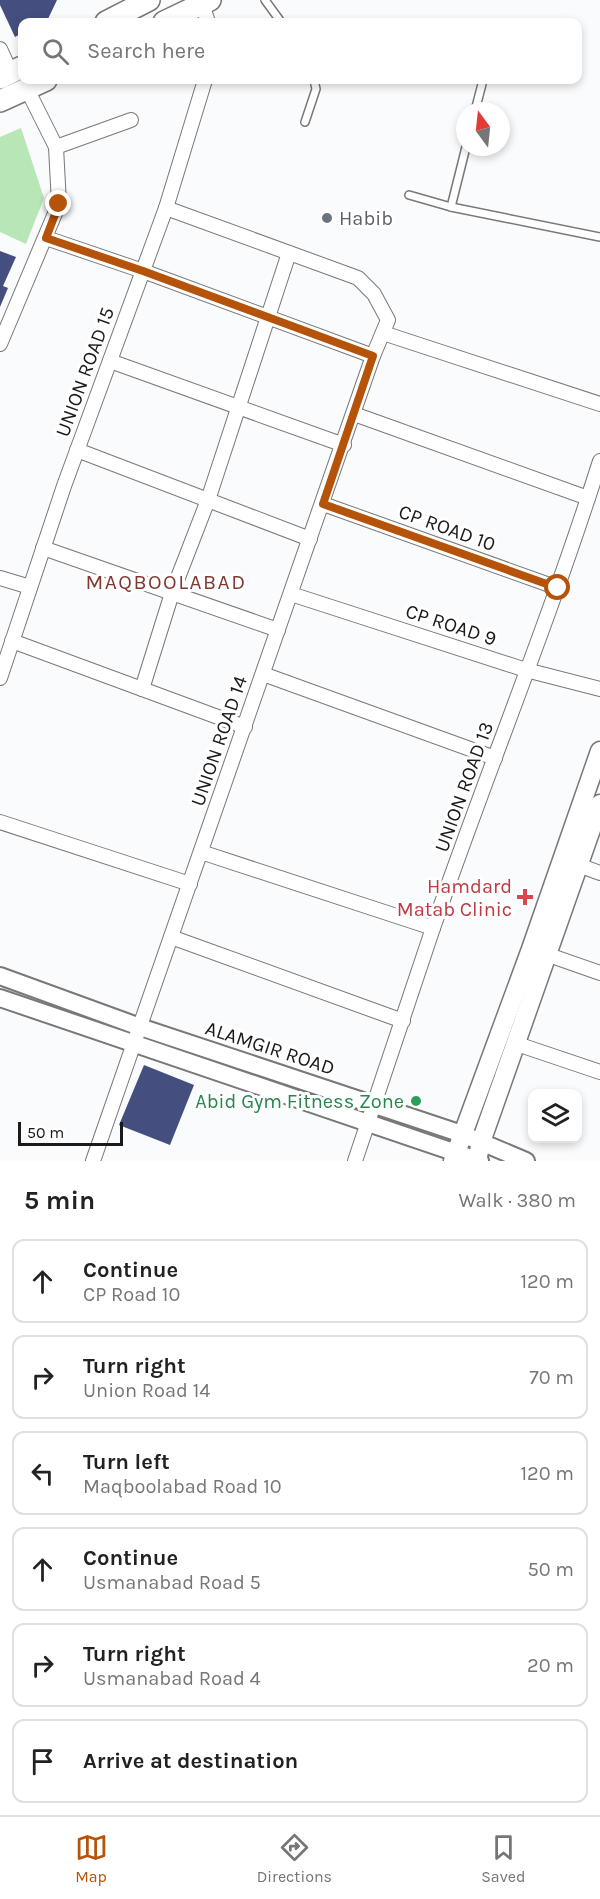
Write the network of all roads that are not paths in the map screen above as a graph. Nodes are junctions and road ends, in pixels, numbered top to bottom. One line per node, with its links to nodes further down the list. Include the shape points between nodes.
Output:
1 (149, 0): 4 (main road)
2 (265, 0): 6 (lane)
3 (207, 9): 5 (main road)
4 (114, 18)
5 (177, 18)
6 (278, 18)
7 (0, 49): 8 (street)
8 (11, 73)
9 (38, 84): 13 (main road)
10 (204, 84): 22 (street, UNION ROAD 15)
11 (315, 84): 17 (lane)
12 (482, 84): 15 (lane)
13 (27, 89): 14 (main road); 18 (street)
14 (0, 101)
15 (477, 102)
16 (131, 120): 18 (street)
17 (305, 122)
18 (56, 147): 24 (street, via 59,204)
19 (464, 156): 21 (lane)
20 (409, 195): 21 (lane)
21 (451, 207): 23 (lane)
22 (166, 208): 25 (street); 26 (street, UNION ROAD 15)
23 (600, 237)
24 (46, 238): 26 (street); 29 (street)
25 (289, 253): 27 (street); 28 (street, via 358,278 374,294 388,320)
26 (143, 271): 27 (street); 31 (street, UNION ROAD 15)
27 (268, 317): 30 (street); 33 (street)
28 (382, 333): 30 (street, UNION ROAD 14); 32 (street)
29 (0, 344)
30 (373, 356): 34 (street, UNION ROAD 14)
31 (110, 361): 33 (street); 36 (street, UNION ROAD 15)
32 (600, 404)
33 (237, 407): 35 (street); 39 (street)
34 (354, 414): 35 (street, UNION ROAD 14); 38 (street)
35 (344, 445): 40 (street, UNION ROAD 14)
36 (77, 450): 39 (street); 42 (street, UNION ROAD 15)
37 (600, 461): 38 (street, UNION ROAD 13)
38 (588, 498): 45 (street, UNION ROAD 13)
39 (208, 500): 41 (street); 46 (street)
40 (323, 504): 41 (street, UNION ROAD 14); 45 (street, CP ROAD 10)
41 (310, 538): 47 (street, UNION ROAD 14)
42 (43, 548): 44 (street, UNION ROAD 15); 46 (street)
43 (0, 578): 44 (street)
44 (30, 587): 49 (street, UNION ROAD 15)
45 (558, 588): 50 (street, UNION ROAD 13)
46 (172, 593): 48 (street); 53 (street)
47 (291, 594): 48 (street, UNION ROAD 14); 50 (street, CP ROAD 9)
48 (278, 630): 51 (street, UNION ROAD 14)
49 (12, 641): 52 (street, UNION ROAD 15); 53 (street)
50 (526, 669): 54 (street, CP ROAD 9); 57 (street, UNION ROAD 13)
51 (263, 674): 55 (street, UNION ROAD 14); 57 (street)
52 (0, 678)
53 (142, 689): 55 (street)
54 (600, 689)
55 (245, 727): 60 (street, UNION ROAD 14)
56 (600, 751): 66 (main road)
57 (495, 758): 64 (street, UNION ROAD 13)
58 (600, 804): 61 (main road)
59 (0, 822): 63 (street)
60 (201, 852): 63 (street, UNION ROAD 14); 64 (street)
61 (578, 866): 62 (street); 66 (main road)
62 (600, 873)
63 (190, 884): 65 (street, UNION ROAD 14)
64 (433, 928): 70 (street, UNION ROAD 13)
65 (171, 937): 70 (street); 71 (street, UNION ROAD 14)
66 (539, 951): 67 (street); 72 (main road); 76 (main road)
67 (600, 973)
68 (0, 976): 71 (street, ALAMGIR ROAD)
69 (0, 998): 71 (street, ALAMGIR ROAD)
70 (403, 1021): 74 (street, UNION ROAD 13)
71 (137, 1035): 74 (street, ALAMGIR ROAD); 75 (street, ALAMGIR ROAD); 79 (street, UNION ROAD 14)
72 (517, 1044): 73 (street); 77 (main road)
73 (600, 1072)
74 (374, 1105): 75 (street, UNION ROAD 13); 76 (street, ALAMGIR ROAD)
75 (368, 1122): 78 (street, ALAMGIR ROAD); 80 (street, UNION ROAD 13)
76 (462, 1134): 77 (street, ALAMGIR ROAD); 78 (main road)
77 (479, 1156): 78 (street, ALAMGIR ROAD); 81 (street, ALAMGIR ROAD)
78 (454, 1157)
79 (93, 1161)
80 (355, 1161)
81 (526, 1161)

